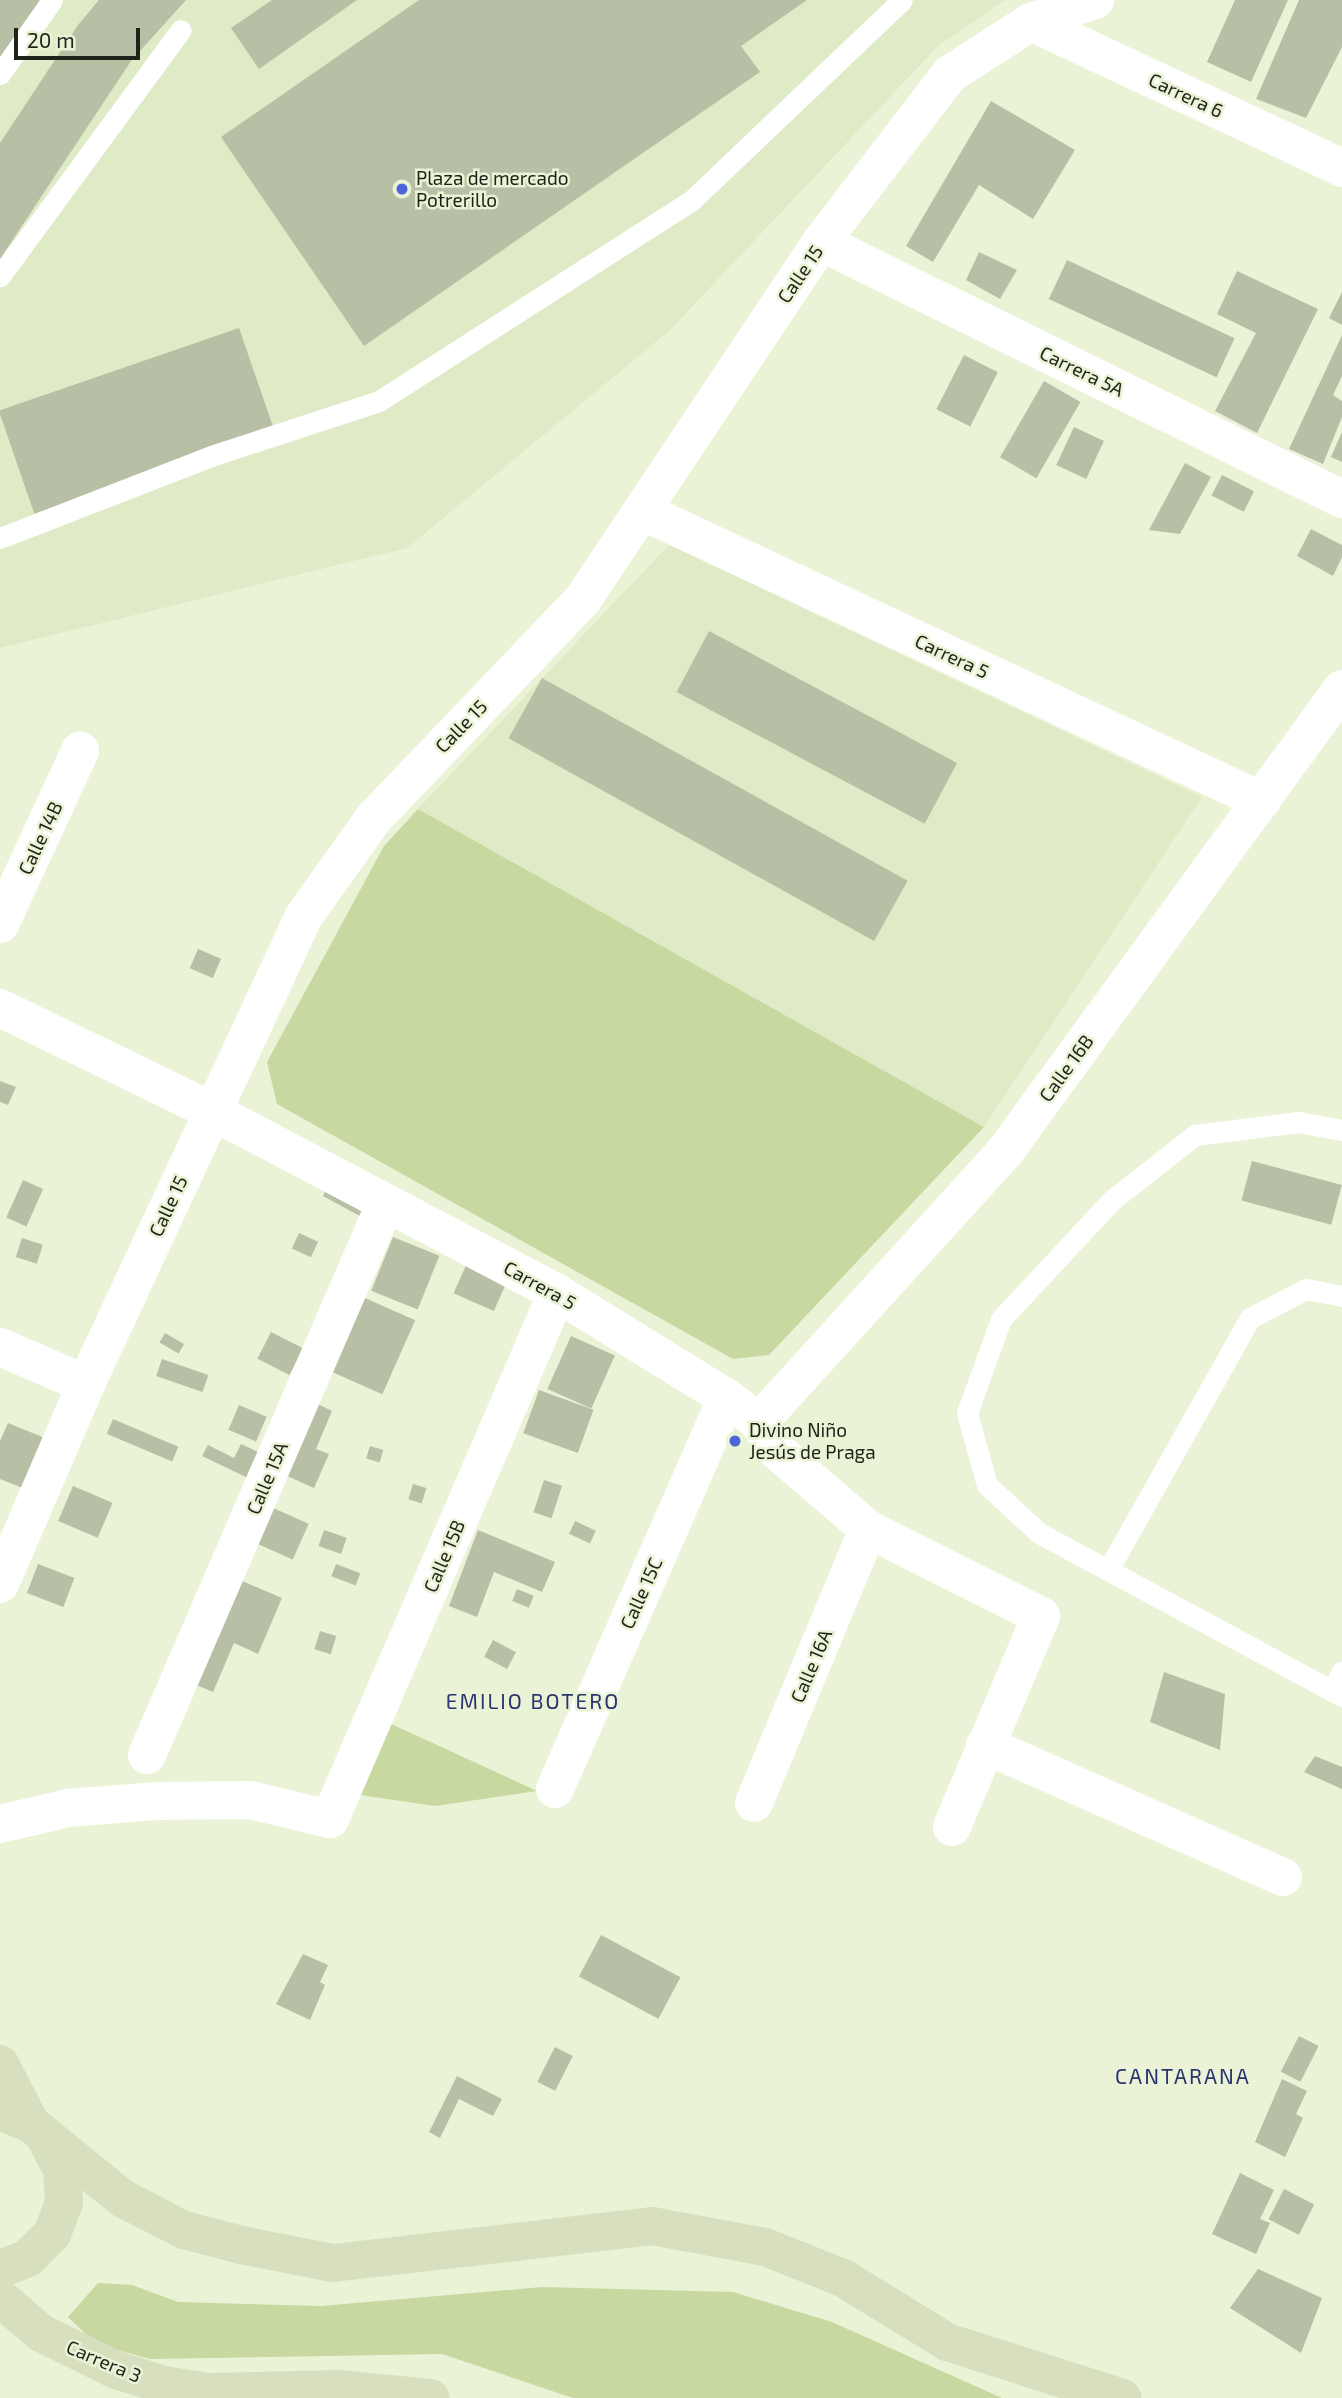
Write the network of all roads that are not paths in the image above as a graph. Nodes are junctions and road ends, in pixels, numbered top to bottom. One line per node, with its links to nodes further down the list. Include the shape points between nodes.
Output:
1 (52, 0): 6 (lane)
2 (902, 0): 12 (lane, via 691,201 379,401 211,456)
3 (1095, 0): 4 (street, Calle 15)
4 (1031, 22): 7 (street, Carrera 6); 8 (street, Calle 15, via 950,74)
5 (181, 30): 9 (lane)
6 (0, 75)
7 (1342, 168)
8 (821, 242): 10 (street, Carrera 5A); 11 (street, Calle 15)
9 (0, 276)
10 (1342, 499)
11 (642, 511): 15 (street, Carrera 5); 18 (street, Calle 15, via 583,599 374,818 304,916)
12 (0, 538)
13 (1342, 689): 15 (street, Calle 16B)
14 (80, 751): 16 (street, Calle 14B)
15 (1262, 801): 26 (street, Calle 16B, via 1004,1153)
16 (0, 924)
17 (0, 1008): 18 (street, Carrera 5)
18 (212, 1111): 20 (street, Carrera 5); 24 (street, Calle 15)
19 (1342, 1130): 28 (lane, via 1298,1122 1195,1135 1112,1200 1001,1318 967,1413 987,1485 1039,1533)
20 (386, 1202): 21 (street, Carrera 5); 33 (street, Calle 15A)
21 (557, 1293): 25 (street, Carrera 5); 36 (street, Calle 15B, via 330,1819 250,1800 157,1801 68,1808)
22 (1342, 1296): 28 (lane, via 1306,1289 1250,1318)
23 (0, 1346): 24 (street)
24 (86, 1384): 29 (street, Calle 15)
25 (727, 1398): 26 (street, Carrera 5); 34 (street, Calle 15C)
26 (759, 1422): 27 (street, Carrera 5, via 776,1450)
27 (868, 1530): 32 (street, Carrera 5, via 1041,1616); 35 (street, Calle 16A)
28 (1108, 1570): 31 (lane)
29 (0, 1584)
30 (1342, 1671): 31 (lane)
31 (1337, 1694)
32 (985, 1745): 37 (street); 38 (street)
33 (147, 1755)
34 (555, 1788)
35 (754, 1803)
36 (0, 1824)
37 (952, 1828)
38 (1283, 1877)
39 (0, 2064): 40 (street)
40 (26, 2125): 41 (street, via 62,2170 64,2203 52,2234 28,2258); 44 (street, via 122,2198 184,2230 333,2263 652,2226 765,2247 843,2278 947,2342)
41 (0, 2269)
42 (0, 2298): 43 (street, Carrera 3, via 41,2333 116,2370 164,2385 208,2392 338,2389)
43 (431, 2398)
44 (1122, 2398)

